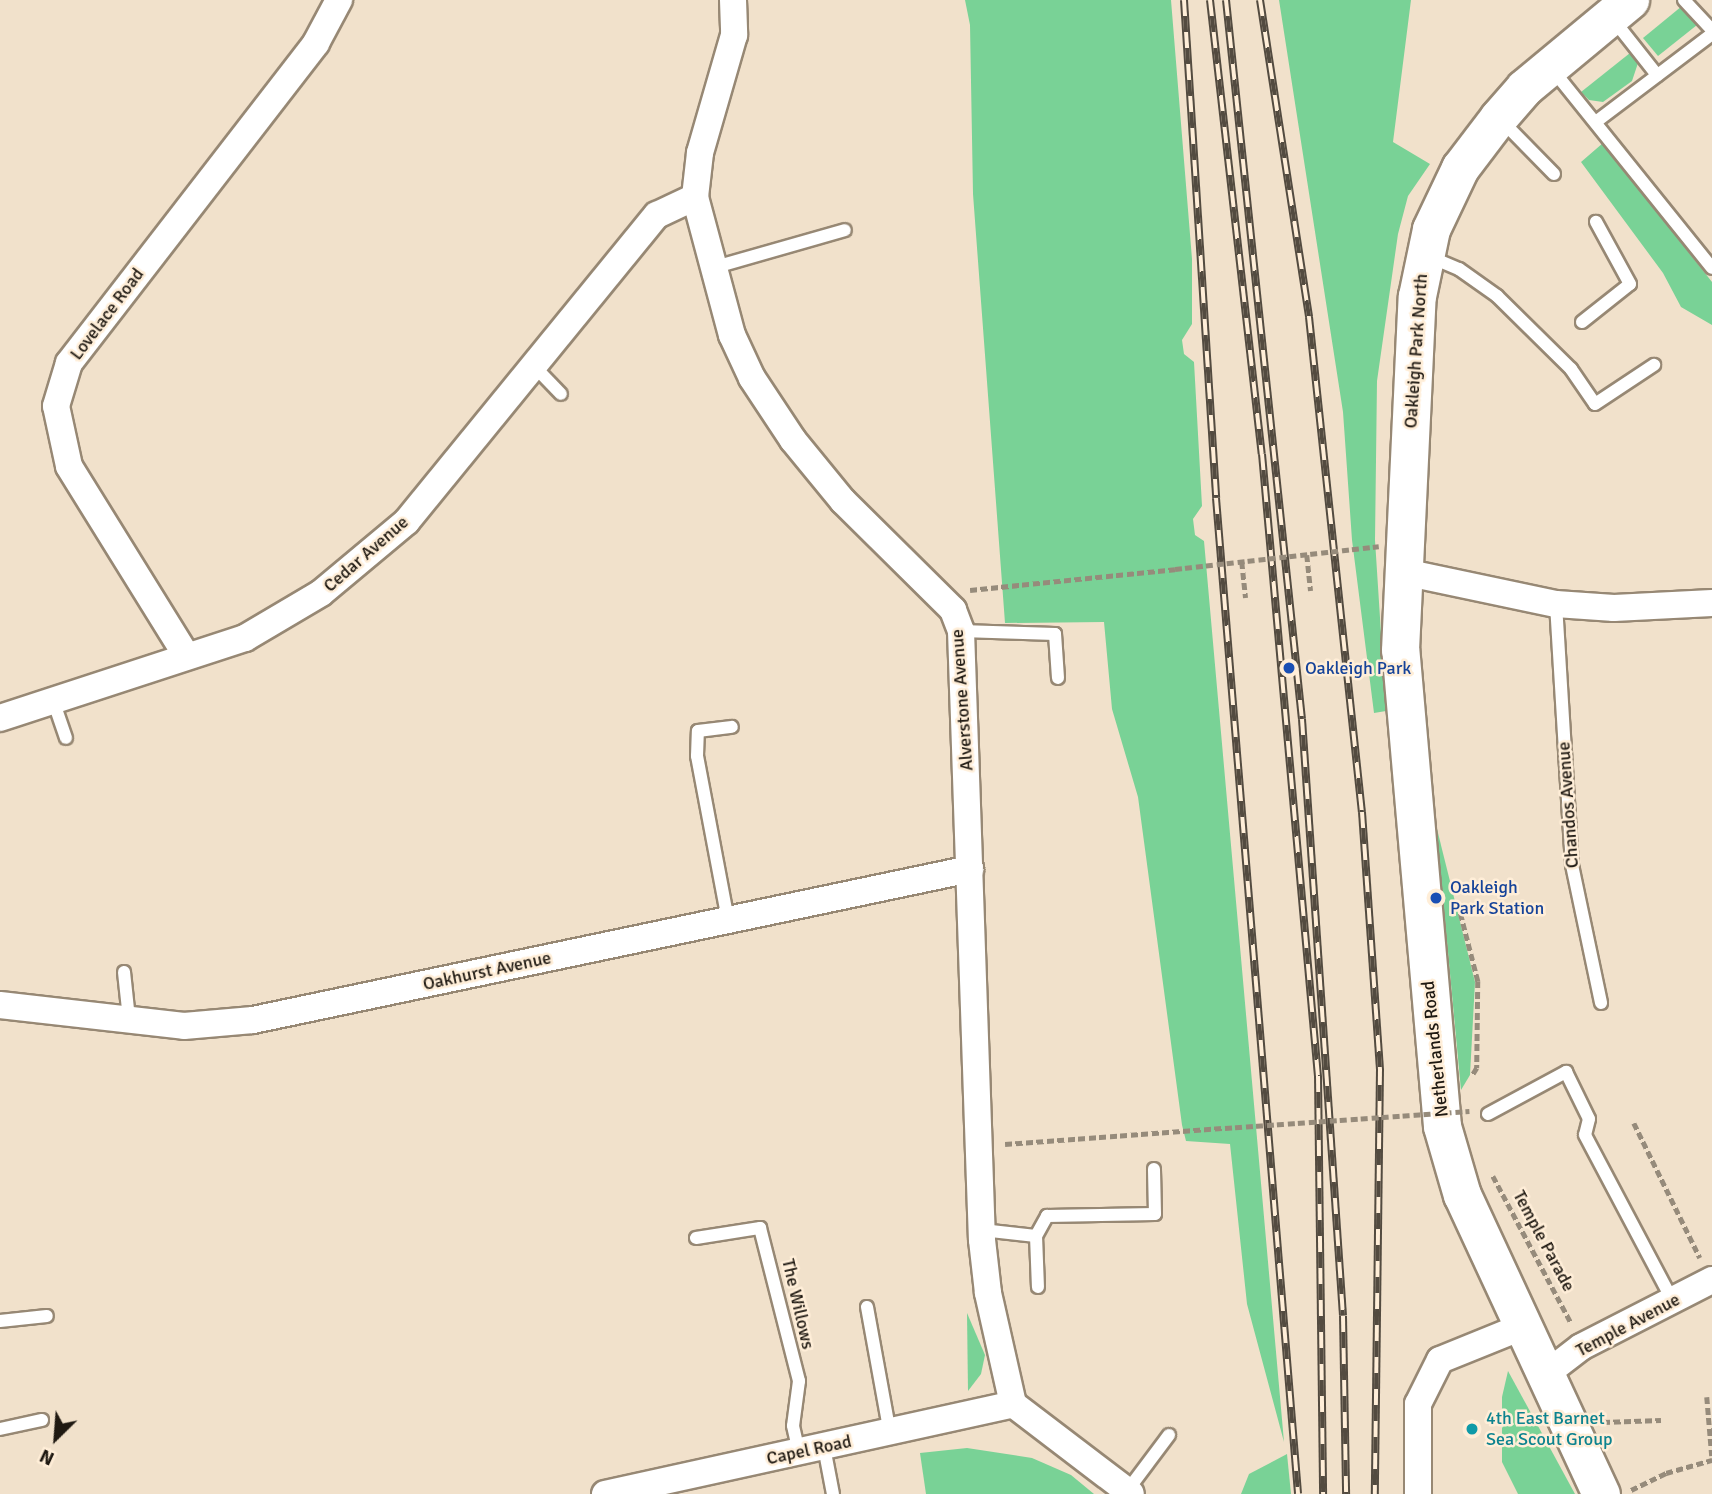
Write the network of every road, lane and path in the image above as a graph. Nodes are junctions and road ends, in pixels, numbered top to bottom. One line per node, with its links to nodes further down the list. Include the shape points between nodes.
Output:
1 (339, 0): 31 (street, Lovelace Road, via 316,43 69,363 56,406 69,466)
2 (733, 0): 11 (street, Alverstone Avenue, via 734,35 700,153)
3 (1684, 0): 5 (lane)
4 (1620, 8): 6 (street, Oakleigh Park North); 7 (lane)
5 (1712, 32): 7 (lane)
6 (1550, 66): 8 (street, Oakleigh Park North); 9 (lane)
7 (1657, 75): 9 (lane)
8 (1498, 118): 10 (lane); 14 (street, Oakleigh Park North, via 1460,168)
9 (1597, 121): 16 (lane)
10 (1554, 174)
11 (695, 197): 15 (street, Alverstone Avenue); 18 (street, Cedar Avenue, via 656,215)
12 (1596, 222): 17 (lane, via 1630,284)
13 (845, 230): 15 (lane)
14 (1423, 254): 19 (lane, via 1459,269 1497,296 1571,369 1595,404); 24 (street, Oakleigh Park North, via 1417,296)
15 (712, 268): 26 (street, Alverstone Avenue, via 737,346 793,440 842,501)
16 (1712, 268)
17 (1582, 322)
18 (533, 365): 20 (lane); 31 (street, Cedar Avenue, via 407,521 321,593 245,638)
19 (1654, 365)
20 (561, 394)
21 (1379, 547): 22 (path, bridge)
22 (1307, 555): 23 (path, bridge); 25 (path)
23 (1242, 562): 26 (path, bridge); 27 (path)
24 (1405, 572): 29 (street); 61 (street, Netherlands Road, via 1400,650 1442,1126 1462,1195)
25 (1311, 591)
26 (939, 594): 30 (street, Alverstone Avenue, via 953,610)
27 (1246, 598)
28 (1712, 603): 29 (street, via 1614,608)
29 (1556, 604): 41 (lane, Chandos Avenue, via 1572,865)
30 (961, 631): 32 (lane, via 1055,634); 37 (street, Alverstone Avenue)
31 (187, 655): 33 (street, Cedar Avenue)
32 (1058, 678)
33 (52, 700): 34 (street, Cedar Avenue); 36 (lane)
34 (0, 718)
35 (732, 727): 39 (lane, via 698,731 697,756)
36 (66, 738)
37 (970, 869): 39 (street, Oakhurst Avenue); 48 (street, Alverstone Avenue)
38 (1455, 890): 44 (path, via 1478,981 1477,1068)
39 (728, 920): 43 (street, Oakhurst Avenue, via 253,1020 184,1026)
40 (124, 972): 43 (lane)
41 (1601, 1003)
42 (0, 1005): 43 (street, Oakhurst Avenue)
43 (129, 1019)
44 (1469, 1082)
45 (1469, 1111): 48 (path, bridge)
46 (1488, 1114): 56 (lane, via 1566,1072 1589,1119 1586,1135)
47 (1634, 1123): 54 (path)
48 (980, 1146): 51 (street, Alverstone Avenue)
49 (1489, 1168): 59 (path, Temple Parade, via 1571,1323)
50 (1154, 1169): 52 (lane, via 1155,1214 1047,1216)
51 (982, 1230): 52 (lane); 64 (street, Alverstone Avenue, via 988,1293)
52 (1036, 1236): 55 (lane)
53 (696, 1238): 71 (lane, The Willows, via 760,1228 799,1381 793,1426)
54 (1712, 1280): 56 (street, Temple Avenue)
55 (1038, 1287)
56 (1673, 1301): 62 (street, Temple Avenue, via 1581,1347)
57 (867, 1307): 69 (lane)
58 (47, 1316): 60 (lane)
59 (1579, 1319)
60 (0, 1321)
61 (1524, 1326): 62 (street, Netherlands Road); 77 (street, via 1440,1360 1418,1404)
62 (1546, 1374): 74 (street, Netherlands Road)
63 (1707, 1398): 72 (path)
64 (1013, 1404): 69 (street, Capel Road); 73 (street)
65 (42, 1420): 68 (lane)
66 (1661, 1420): 67 (path)
67 (1605, 1421)
68 (0, 1429)
69 (890, 1433): 71 (street, Capel Road)
70 (1169, 1435): 73 (lane)
71 (811, 1450): 75 (street, Capel Road); 76 (lane)
72 (1712, 1458): 74 (path)
73 (1129, 1493)
74 (1615, 1493)
75 (606, 1494)
76 (832, 1494)
77 (1418, 1494)

